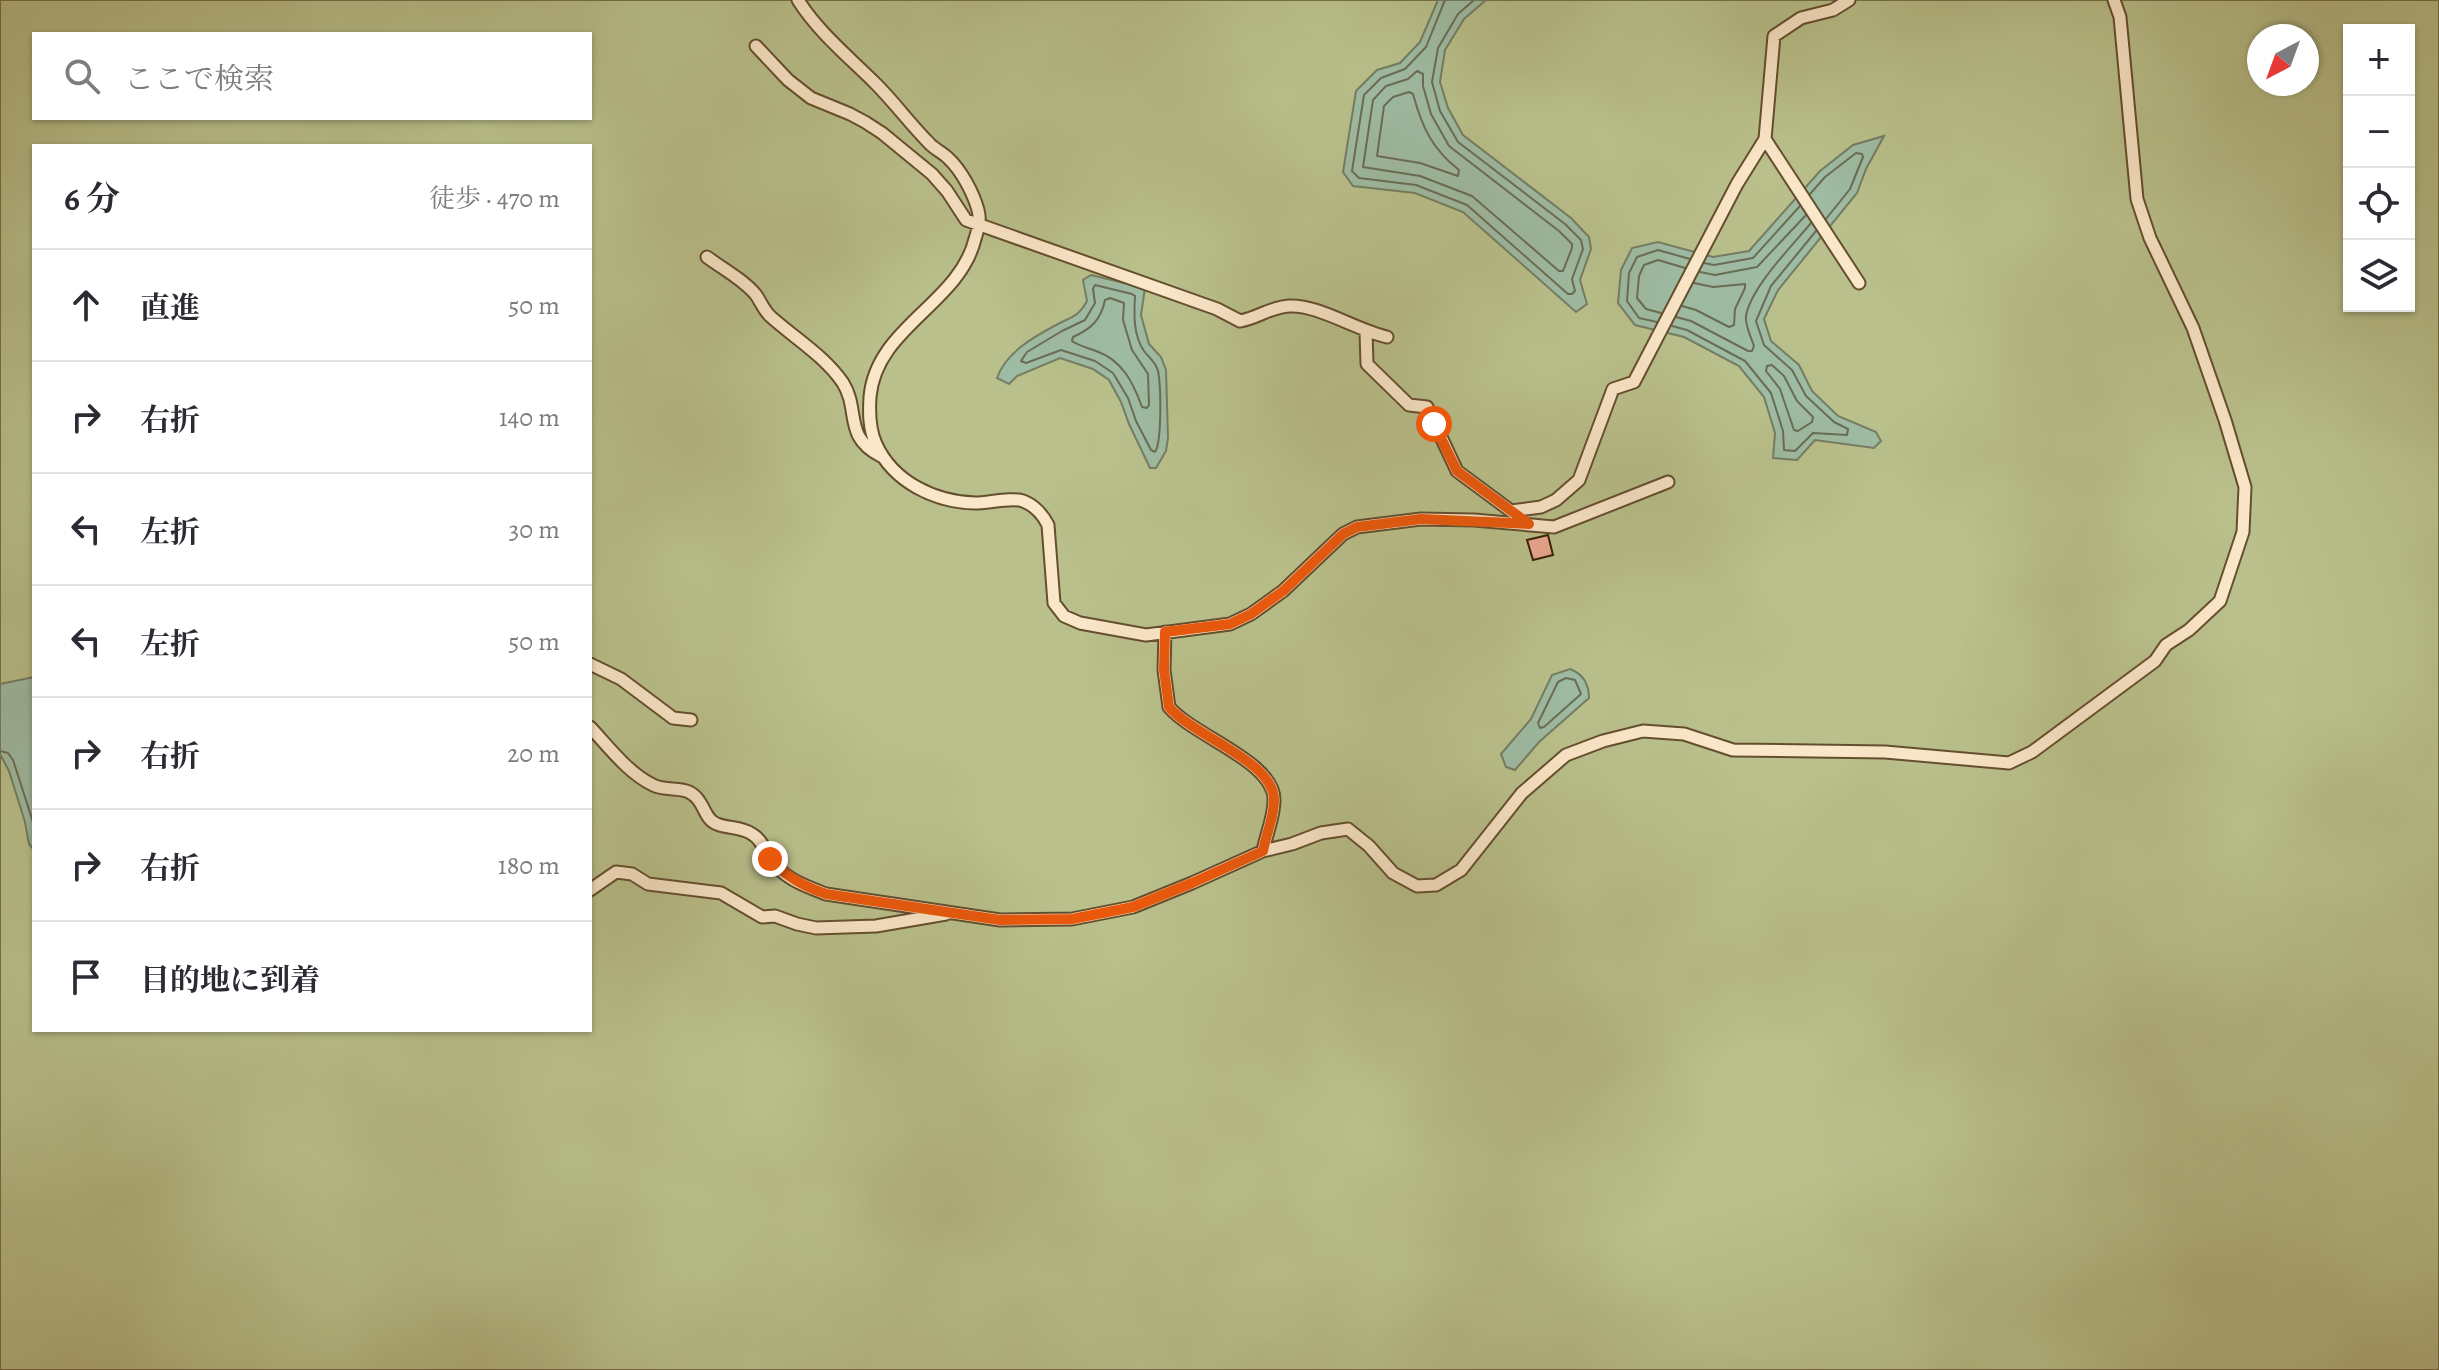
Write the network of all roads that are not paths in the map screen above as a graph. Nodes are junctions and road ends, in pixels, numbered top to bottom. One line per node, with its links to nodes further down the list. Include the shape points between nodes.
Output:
1 (798, 0): 8 (lane, via 821,31 949,159 965,181)
2 (1816, 0): 5 (lane)
3 (1849, 0): 5 (lane)
4 (2114, 0): 21 (lane, via 2120,17 2137,199 2193,328 2245,487 2243,532 2220,601 2166,645 2155,661 2032,752 2009,763 1885,752 1733,750 1684,734 1643,731 1566,755 1522,793 1461,870 1436,885 1417,886 1393,873 1348,829)
5 (1824, 13): 7 (lane, via 1801,18 1774,36)
6 (756, 46): 8 (lane, via 811,98 882,133 932,174 966,220)
7 (1765, 139): 10 (lane); 15 (lane, via 1634,382 1613,389 1579,480 1541,507)
8 (980, 224): 11 (lane, via 1240,321 1293,305); 13 (lane, via 973,248 949,286 902,331 872,381 868,418)
9 (707, 257): 13 (lane, via 829,366 851,398 856,431 864,444)
10 (1859, 283)
11 (1366, 332): 12 (lane); 15 (lane, via 1367,364 1409,405 1427,407 1457,471)
12 (1387, 337)
13 (885, 458): 17 (lane, via 908,483 940,497 973,503 1022,500 1043,514 1054,603 1064,616 1146,635)
14 (1668, 482): 16 (lane, via 1554,527)
15 (1511, 511): 16 (lane)
16 (1529, 524): 17 (lane, via 1421,519 1357,527 1251,614 1230,624)
17 (1165, 632): 21 (lane, via 1169,707 1192,728 1260,770 1271,784 1275,801)
18 (592, 665): 19 (lane, via 621,679 673,718)
19 (691, 720)
20 (592, 729): 23 (lane, via 645,780 687,791 715,824 741,827 755,835 784,874 804,886 826,894)
21 (1263, 851): 23 (lane, via 1133,907 1072,919 1000,920)
22 (592, 889): 23 (lane, via 616,872 632,874 648,884 721,893 762,917 816,928 876,926)
23 (955, 913)

